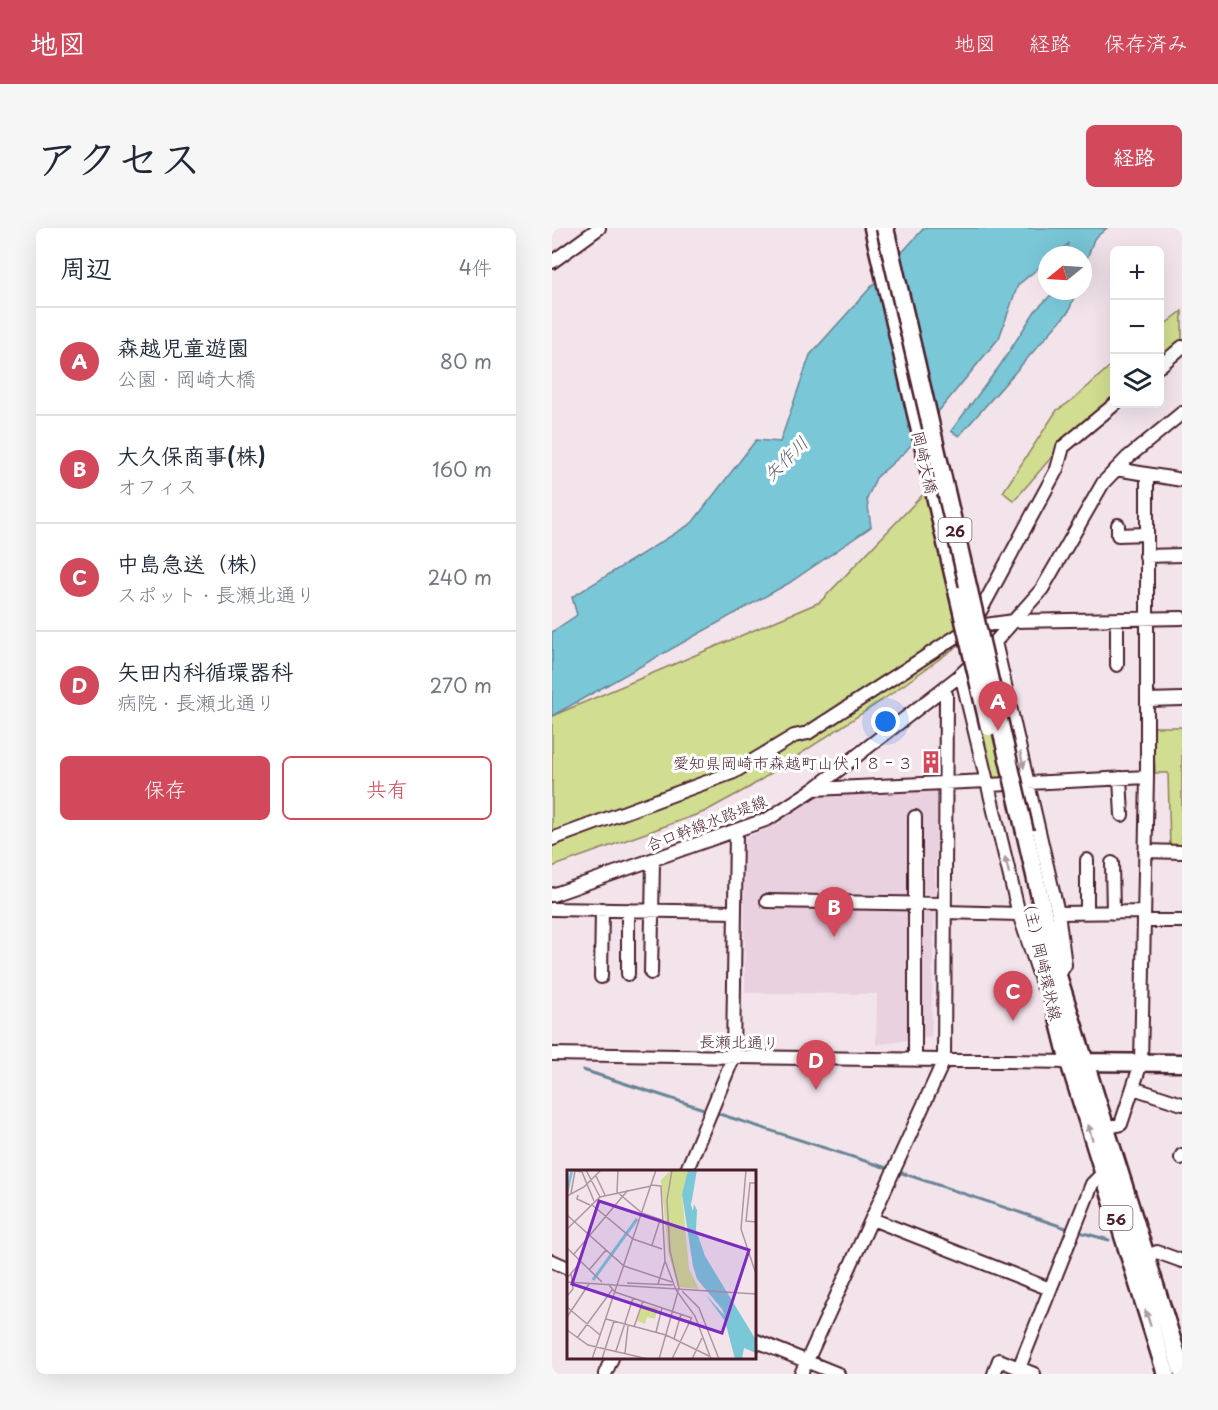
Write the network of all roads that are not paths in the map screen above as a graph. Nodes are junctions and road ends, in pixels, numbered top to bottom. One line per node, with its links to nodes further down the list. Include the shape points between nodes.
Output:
1 (599, 228): 4 (street)
2 (873, 228): 36 (main road, 岡崎大橋 / 26, bridge)
3 (885, 228): 36 (main road, 岡崎大橋 / 26, bridge)
4 (552, 262)
5 (1182, 347): 6 (street)
6 (1164, 363)
7 (1110, 408): 20 (street, via 1063,447 1057,469)
8 (1182, 413): 9 (street)
9 (1116, 469): 10 (street); 19 (street, via 1103,483 1042,589)
10 (1147, 475): 11 (street); 13 (street)
11 (1182, 480)
12 (1118, 525): 13 (street, via 1118,535)
13 (1146, 534): 15 (street)
14 (1182, 555): 15 (street)
15 (1146, 556): 17 (street)
16 (1182, 618): 17 (street)
17 (1146, 619): 18 (street); 26 (street)
18 (1117, 620): 19 (street); 22 (street)
19 (1014, 621): 20 (street); 21 (street, 合口幹線水路堤線)
20 (971, 627): 37 (street, via 808,733 794,736 734,772)
21 (995, 642): 23 (street, 合口幹線水路堤線); 29 (street, one-way to 29)
22 (1117, 665)
23 (961, 674): 24 (street, 合口幹線水路堤線); 30 (street)
24 (944, 688): 31 (street); 32 (street, 合口幹線水路堤線)
25 (1182, 699): 26 (street)
26 (1147, 700): 27 (street)
27 (1147, 777): 28 (street); 38 (street)
28 (1120, 778): 29 (street); 33 (street)
29 (1028, 782): 30 (street); 53 (street)
30 (988, 783): 31 (street); 55 (street, one-way to 30)
31 (944, 784): 32 (street); 46 (street)
32 (814, 789): 35 (street, 合口幹線水路堤線, via 768,819)
33 (1122, 815)
34 (915, 817): 45 (street)
35 (736, 832): 41 (street, 合口幹線水路堤線); 51 (street)
36 (1019, 834): 61 (main road, （主）岡崎環状線 / 26); 62 (main road, （主）岡崎環状線 / 26)
37 (552, 839)
38 (1145, 851): 39 (street); 56 (street)
39 (1182, 852)
40 (1087, 860): 52 (street)
41 (653, 861): 43 (street, 合口幹線水路堤線); 50 (street)
42 (1112, 863): 54 (street)
43 (552, 895)
44 (766, 901): 45 (street)
45 (916, 904): 46 (street); 65 (street)
46 (945, 908): 55 (street); 66 (street)
47 (552, 909): 48 (street)
48 (602, 909): 49 (street); 60 (street)
49 (628, 910): 50 (street); 59 (street)
50 (652, 910): 51 (street); 58 (street)
51 (735, 912): 64 (street)
52 (1087, 912): 53 (street); 54 (street)
53 (1058, 913): 61 (street, via 1065,965)
54 (1113, 913): 56 (street)
55 (1019, 914): 62 (street, via 1041,981)
56 (1144, 917): 57 (street); 68 (street)
57 (1182, 921)
58 (651, 973)
59 (628, 974)
60 (601, 976)
61 (1058, 976): 67 (main road, （主）岡崎環状線 / 26)
62 (1052, 1000): 67 (main road, （主）岡崎環状線 / 26)
63 (552, 1054): 64 (street, 長瀬北通り)
64 (733, 1058): 65 (street, 長瀬北通り); 73 (street)
65 (915, 1059): 66 (street, 長瀬北通り)
66 (944, 1060): 67 (street, 長瀬北通り); 75 (street)
67 (1077, 1062): 68 (main road); 72 (main road, 56); 74 (main road, 56, one-way to 67)
68 (1142, 1063): 69 (main road); 70 (street)
69 (1182, 1063)
70 (1133, 1088): 71 (street); 72 (street, via 1120,1124)
71 (1182, 1104)
72 (1106, 1128): 76 (main road, 56)
73 (687, 1170)
74 (1102, 1174): 80 (street, via 1092,1184); 91 (main road, 56, one-way to 74)
75 (872, 1219): 80 (street); 83 (street)
76 (1147, 1256): 78 (street, via 1157,1252); 85 (main road, 56)
77 (552, 1261): 79 (street)
78 (1182, 1261)
79 (567, 1268)
80 (1050, 1289): 84 (street)
81 (756, 1342): 83 (street)
82 (612, 1359): 86 (street)
83 (807, 1361): 87 (street); 88 (street)
84 (1019, 1368): 89 (street, via 999,1360); 90 (street)
85 (1182, 1372): 92 (street)
86 (605, 1374)
87 (801, 1374)
88 (838, 1374)
89 (994, 1374)
90 (1034, 1374)
91 (1166, 1374)
92 (1177, 1374)

